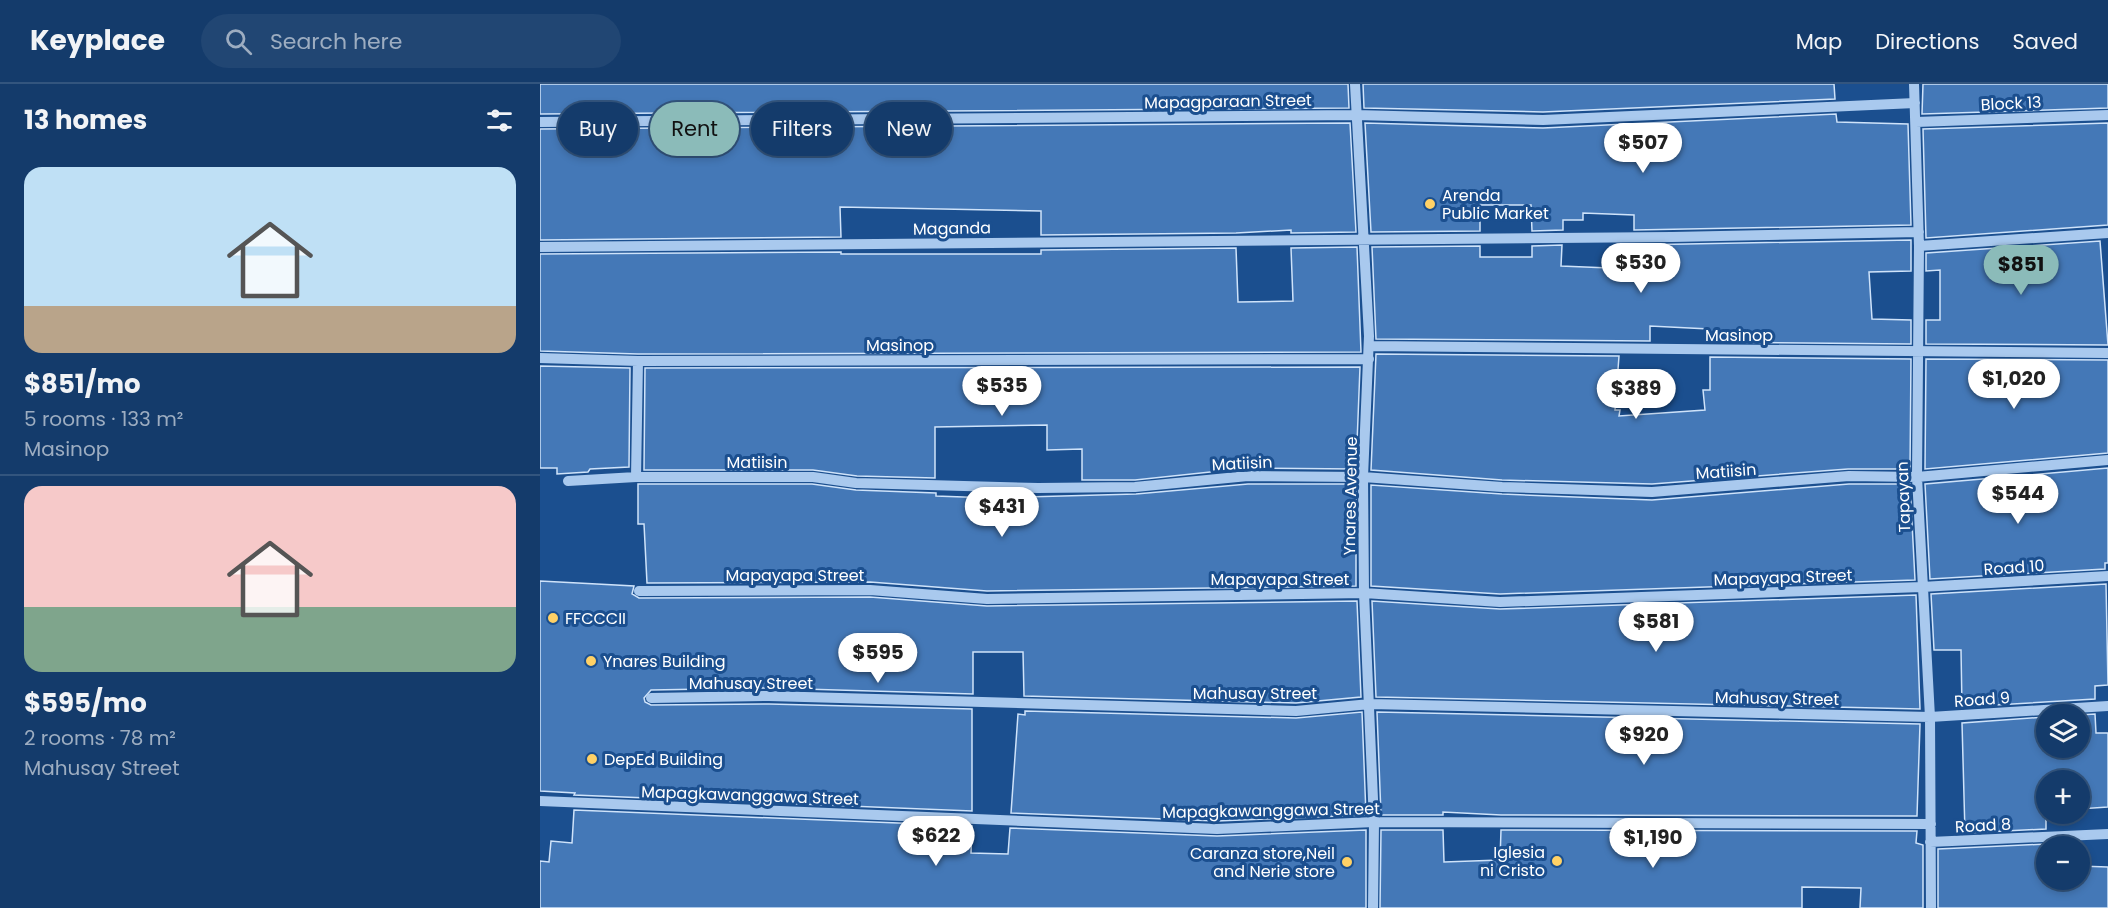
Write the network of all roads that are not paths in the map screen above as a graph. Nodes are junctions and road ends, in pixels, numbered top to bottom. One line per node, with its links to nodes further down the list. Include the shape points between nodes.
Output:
1 (1355, 84): 4 (street, Ynares Avenue)
2 (1914, 84): 3 (street, Tapayan)
3 (1915, 104): 4 (street, Mapagparaan Street, via 1543,120); 7 (street, Tapayan)
4 (1356, 115): 6 (street, Mapagparaan Street); 10 (street, Ynares Avenue)
5 (2108, 115): 7 (street, Block 13)
6 (540, 122)
7 (1916, 122): 8 (street, Tapayan)
8 (1919, 232): 10 (street); 11 (street, Tapayan)
9 (2108, 233): 11 (street)
10 (1365, 239): 12 (street, Maganda); 13 (street, Ynares Avenue)
11 (1919, 246): 14 (street, Tapayan)
12 (540, 247)
13 (1369, 346): 14 (street, Masinop); 17 (street, Ynares Avenue)
14 (1917, 350): 15 (street, Masinop); 22 (street, Tapayan)
15 (2108, 353)
16 (540, 358): 18 (street, Masinop)
17 (1369, 359): 18 (street, Masinop); 21 (street, Ynares Avenue)
18 (638, 361): 20 (street)
19 (2108, 460): 22 (street, Matiisin)
20 (636, 477): 21 (street, Matiisin, via 813,477 856,483 1038,488 1136,487 1248,476); 23 (street, Matiisin)
21 (1363, 477): 22 (street, Matiisin, via 1652,492 1849,476); 27 (street, Ynares Avenue)
22 (1917, 477): 25 (street, Tapayan)
23 (568, 481)
24 (2108, 576): 25 (street, Road 10)
25 (1922, 587): 27 (street, Mapayapa Street, via 1500,602); 31 (street, Tapayan)
26 (639, 591): 27 (street, Mapayapa Street, via 870,590 987,598)
27 (1364, 593): 29 (street, Ynares Avenue)
28 (651, 698): 29 (street, Mahusay Street, via 770,696 1296,711)
29 (1370, 704): 31 (street, Mahusay Street); 33 (street, Ynares Avenue)
30 (2108, 706): 31 (street, Road 9)
31 (1930, 717): 34 (street, Tapayan)
32 (540, 801): 33 (street, Mapagkawanggawa Street, via 1217,829)
33 (1374, 822): 34 (street, Mapagkawanggawa Street); 37 (street, Ynares Avenue)
34 (1931, 824): 36 (street, Tapayan)
35 (2108, 834): 36 (street, Road 8)
36 (1930, 842): 38 (street, Tapayan)
37 (1373, 908)
38 (1931, 908)

